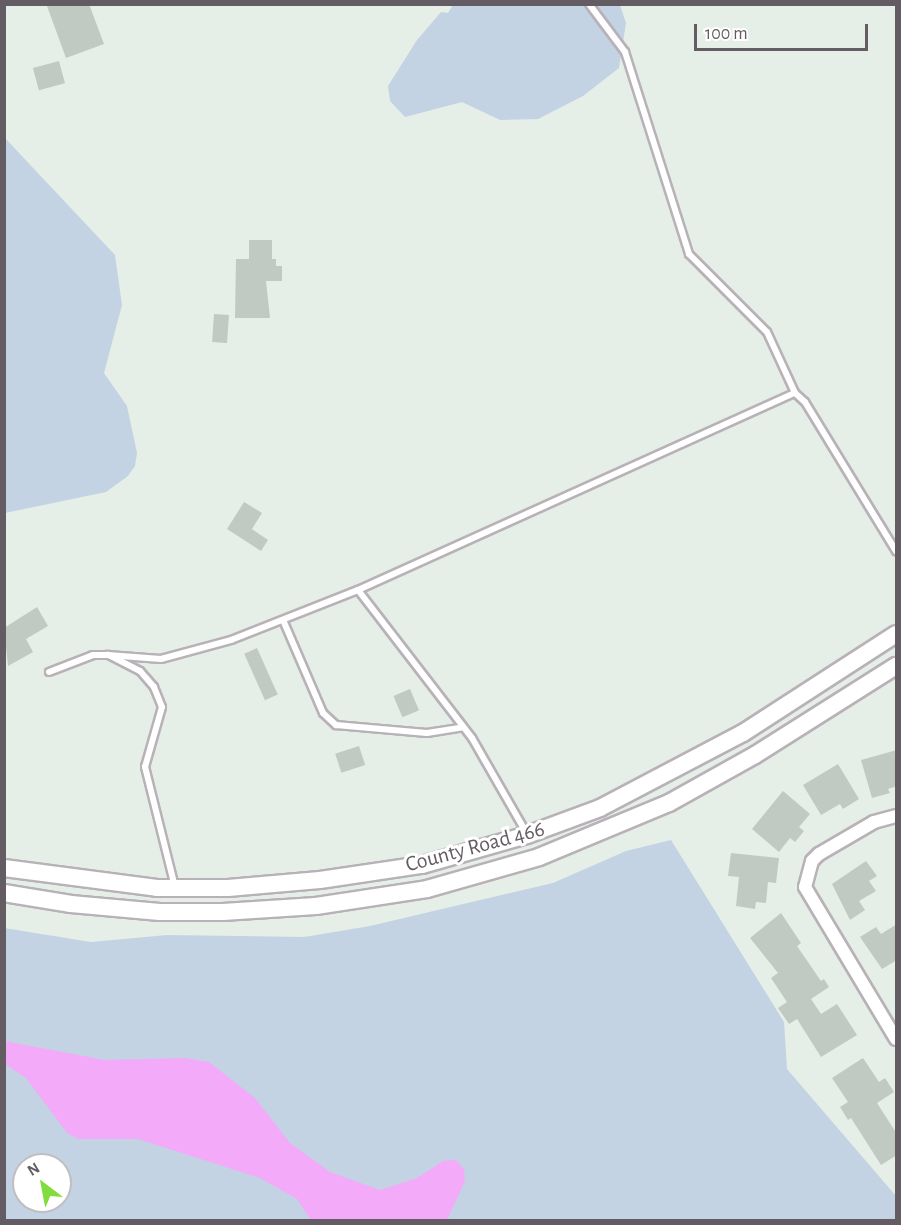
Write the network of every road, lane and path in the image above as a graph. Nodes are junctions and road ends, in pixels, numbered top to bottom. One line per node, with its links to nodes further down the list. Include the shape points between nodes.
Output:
1 (589, 4): 2 (lane, via 625,52 688,254 767,332)
2 (795, 393): 3 (lane, via 805,402); 4 (lane)
3 (897, 551)
4 (358, 590): 5 (lane); 10 (lane)
5 (283, 620): 7 (lane, via 231,640 162,659); 10 (lane, via 323,713 336,725 427,733)
6 (897, 634): 12 (main road, County Road 466, via 742,733 669,773 600,808)
7 (108, 655): 9 (lane, via 93,656); 15 (lane, via 140,671 154,687 162,707 145,767)
8 (897, 666): 13 (main road, County Road 466, via 755,755 669,803 606,832)
9 (49, 672)
10 (463, 727): 12 (lane)
11 (897, 816): 17 (street, via 874,822 819,854 809,868 805,888)
12 (527, 835): 13 (main road, via 529,845 523,855); 15 (main road, County Road 466, via 422,865 320,880)
13 (506, 866): 16 (main road, County Road 466, via 427,889 316,906 224,912 138,910)
14 (4, 868): 15 (main road, County Road 466, via 75,880)
15 (176, 888)
16 (4, 893)
17 (897, 1039)

